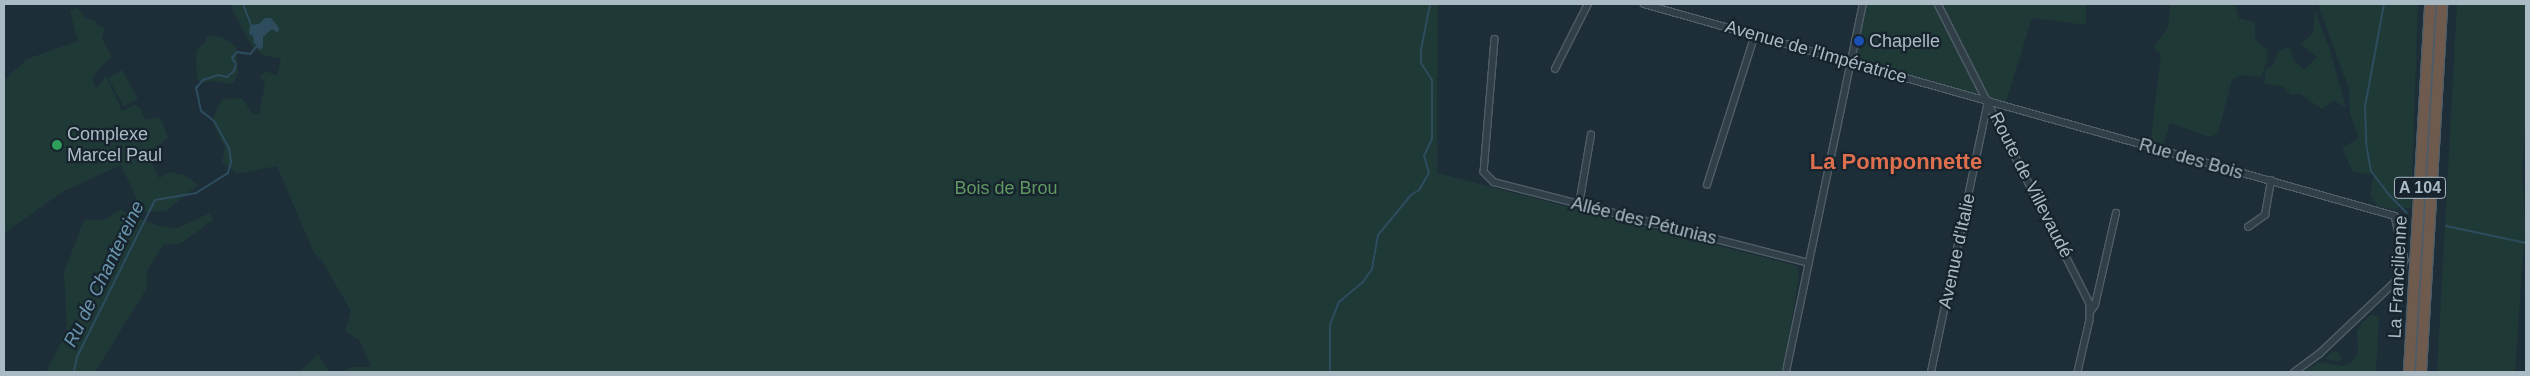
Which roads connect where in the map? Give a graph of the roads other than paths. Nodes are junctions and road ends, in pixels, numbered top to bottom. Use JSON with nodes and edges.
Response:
{"nodes":[{"id":1,"x":1588,"y":4,"type":"edge"},
{"id":2,"x":1644,"y":4,"type":"edge"},
{"id":3,"x":1863,"y":4,"type":"edge"},
{"id":4,"x":1938,"y":4,"type":"edge"},
{"id":5,"x":2430,"y":4,"type":"edge"},
{"id":6,"x":2442,"y":4,"type":"edge"},
{"id":7,"x":1754,"y":35,"type":"junction"},
{"id":8,"x":1495,"y":40,"type":"dead end"},
{"id":9,"x":1850,"y":62,"type":"junction"},
{"id":10,"x":1555,"y":69,"type":"dead end"},
{"id":11,"x":1988,"y":101,"type":"junction"},
{"id":12,"x":1591,"y":135,"type":"dead end"},
{"id":13,"x":2271,"y":181,"type":"junction"},
{"id":14,"x":1706,"y":185,"type":"dead end"},
{"id":15,"x":1579,"y":205,"type":"junction"},
{"id":16,"x":2116,"y":213,"type":"dead end"},
{"id":17,"x":2248,"y":227,"type":"dead end"},
{"id":18,"x":1809,"y":263,"type":"junction"},
{"id":19,"x":2091,"y":311,"type":"junction"},
{"id":20,"x":1786,"y":372,"type":"edge"},
{"id":21,"x":1931,"y":372,"type":"edge"},
{"id":22,"x":2078,"y":372,"type":"edge"},
{"id":23,"x":2295,"y":372,"type":"edge"},
{"id":24,"x":2409,"y":372,"type":"edge"},
{"id":25,"x":2421,"y":372,"type":"edge"}],
"edges":[{"from":1,"to":10,"type":"street"},
{"from":2,"to":7,"type":"street","name":"Avenue de l'Impératrice"},
{"from":3,"to":9,"type":"street"},
{"from":4,"to":11,"type":"street","name":"Route de Villevaudé"},
{"from":5,"to":24,"type":"highway","name":"La Francilienne","number":"A 104"},
{"from":6,"to":25,"type":"highway","name":"La Francilienne","number":"A 104"},
{"from":7,"to":9,"type":"street","name":"Avenue de l'Impératrice"},
{"from":7,"to":14,"type":"street"},
{"from":8,"to":15,"type":"street","name":"Allée des Pétunias"},
{"from":9,"to":11,"type":"street","name":"Avenue de l'Impératrice"},
{"from":9,"to":18,"type":"street"},
{"from":11,"to":13,"type":"street","name":"Rue des Bois"},
{"from":11,"to":19,"type":"street","name":"Route de Villevaudé"},
{"from":11,"to":21,"type":"street","name":"Avenue d'Italie"},
{"from":12,"to":15,"type":"street"},
{"from":13,"to":17,"type":"street"},
{"from":13,"to":23,"type":"street","name":"Rue des Bois"},
{"from":15,"to":18,"type":"street","name":"Allée des Pétunias"},
{"from":16,"to":19,"type":"street"},
{"from":18,"to":20,"type":"street"},
{"from":19,"to":22,"type":"street"}]}
